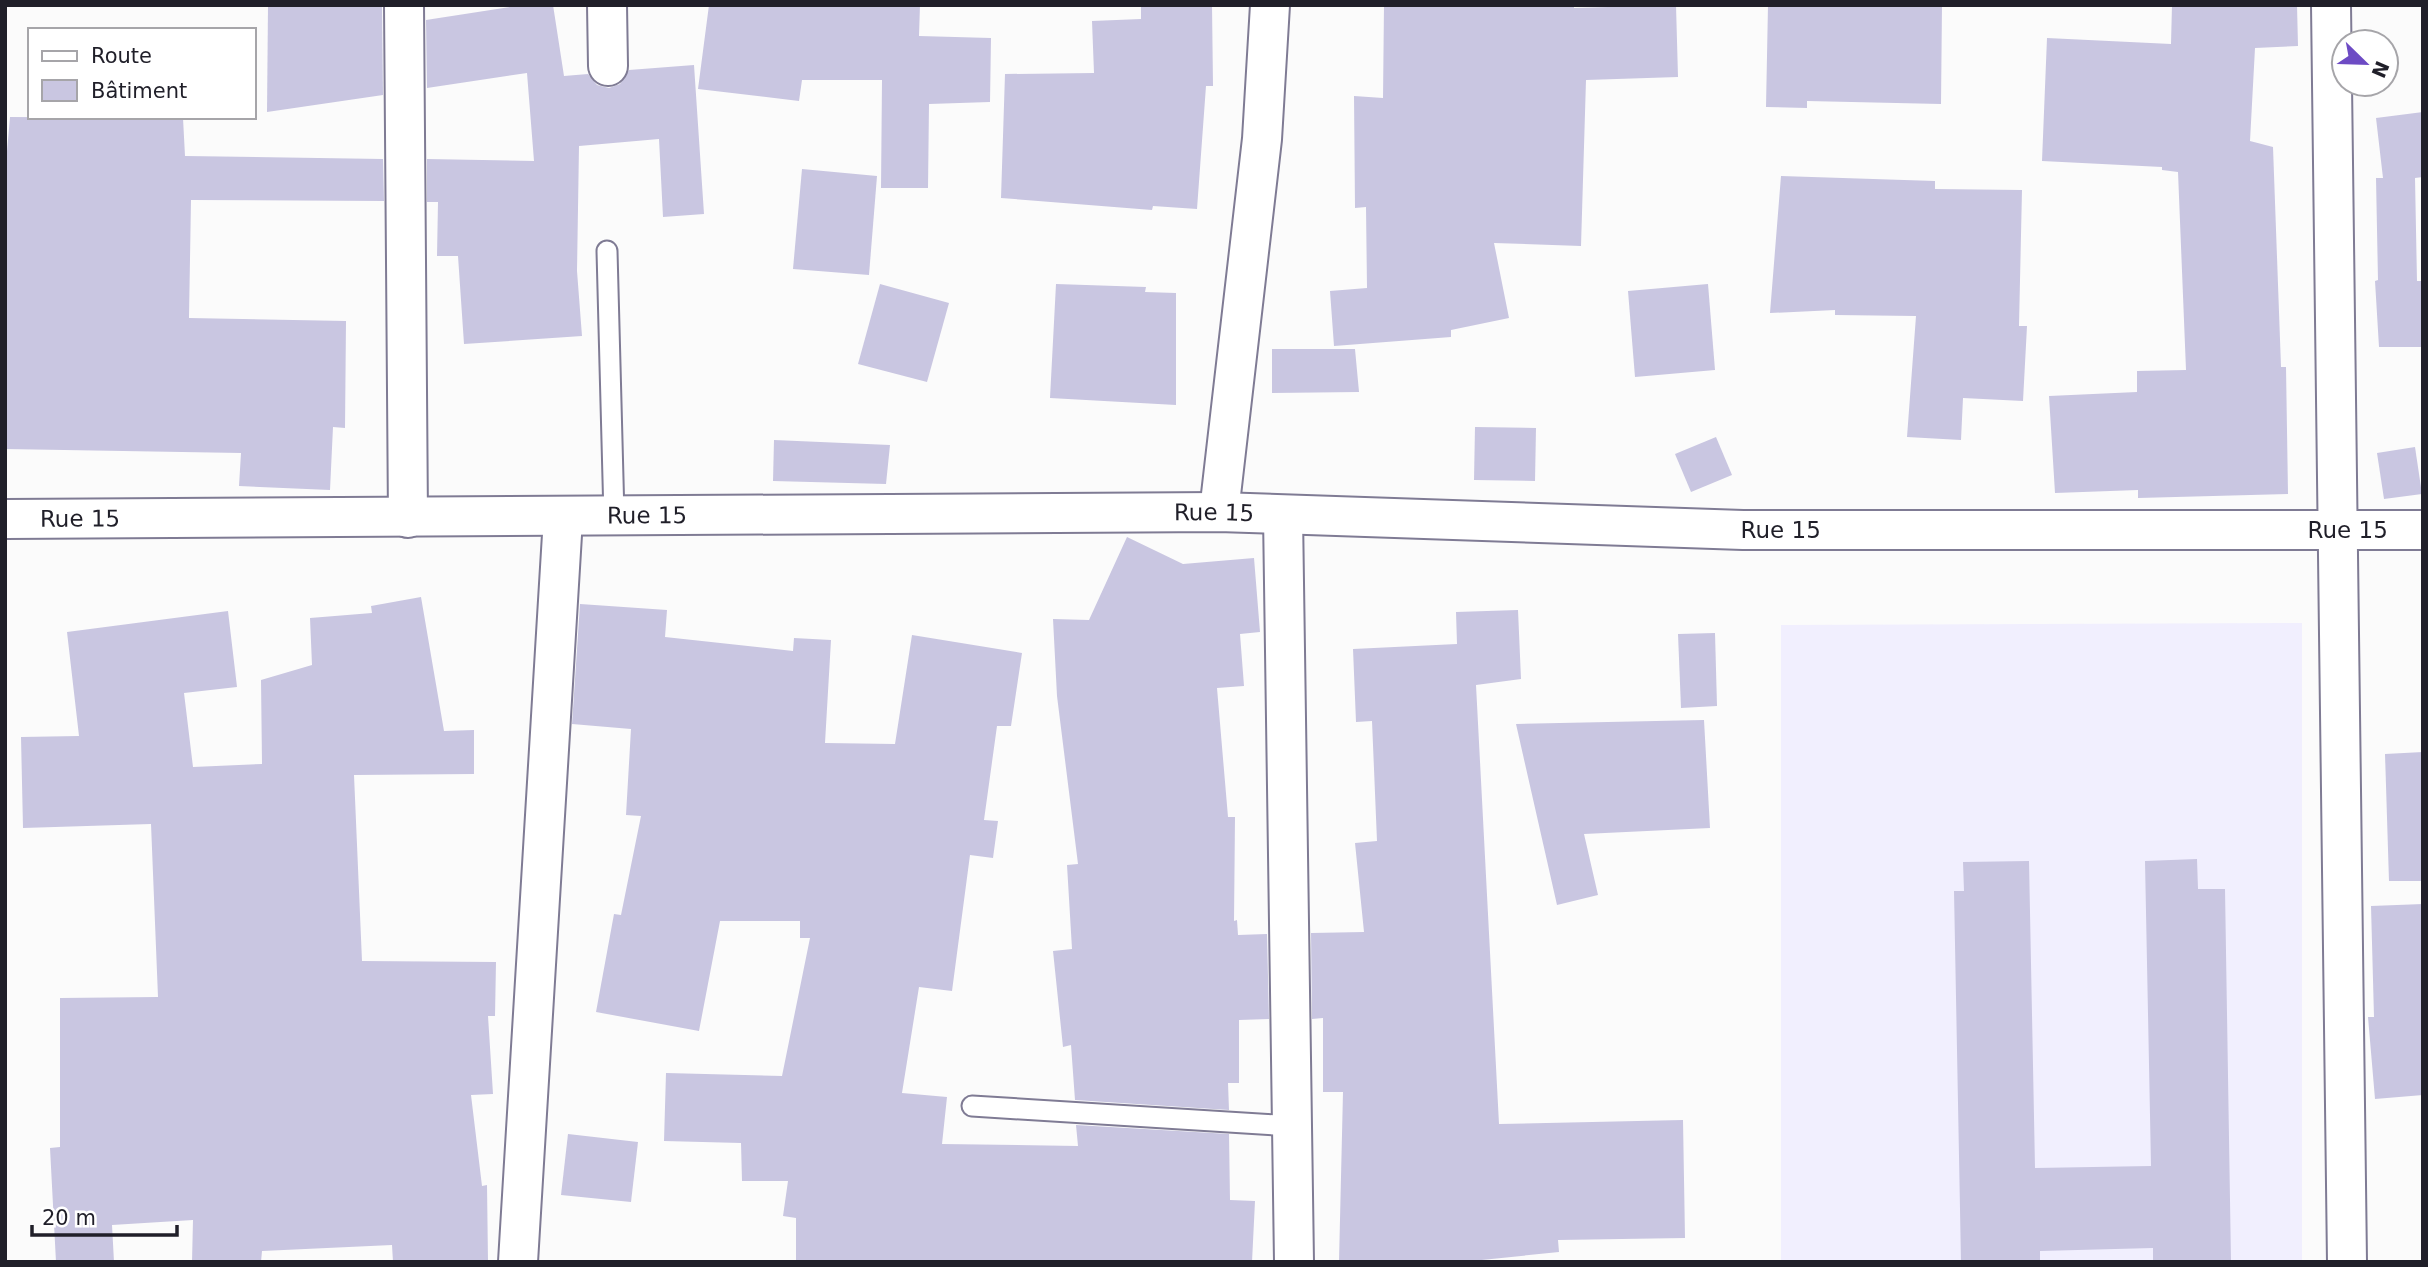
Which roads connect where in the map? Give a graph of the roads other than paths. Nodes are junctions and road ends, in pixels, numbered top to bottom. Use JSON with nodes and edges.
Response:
{"nodes":[{"id":1,"x":404,"y":5,"type":"edge"},
{"id":2,"x":607,"y":5,"type":"edge"},
{"id":3,"x":1270,"y":5,"type":"edge"},
{"id":4,"x":2331,"y":5,"type":"edge"},
{"id":5,"x":608,"y":66,"type":"dead end"},
{"id":6,"x":607,"y":251,"type":"dead end"},
{"id":7,"x":1219,"y":512,"type":"junction"},
{"id":8,"x":1283,"y":515,"type":"junction"},
{"id":9,"x":563,"y":517,"type":"junction"},
{"id":10,"x":614,"y":517,"type":"junction"},
{"id":11,"x":408,"y":518,"type":"junction"},
{"id":12,"x":5,"y":519,"type":"edge"},
{"id":13,"x":2339,"y":528,"type":"junction"},
{"id":14,"x":2423,"y":530,"type":"edge"},
{"id":15,"x":972,"y":1106,"type":"dead end"},
{"id":16,"x":1292,"y":1126,"type":"junction"},
{"id":17,"x":518,"y":1262,"type":"edge"},
{"id":18,"x":1294,"y":1262,"type":"edge"},
{"id":19,"x":2347,"y":1262,"type":"edge"}],
"edges":[{"from":1,"to":11,"type":"street"},
{"from":2,"to":5,"type":"street"},
{"from":3,"to":7,"type":"street"},
{"from":4,"to":13,"type":"street"},
{"from":6,"to":10,"type":"lane"},
{"from":7,"to":8,"type":"street","name":"Rue 15"},
{"from":7,"to":10,"type":"street","name":"Rue 15"},
{"from":8,"to":13,"type":"street","name":"Rue 15"},
{"from":8,"to":16,"type":"street"},
{"from":9,"to":10,"type":"street","name":"Rue 15"},
{"from":9,"to":11,"type":"street","name":"Rue 15"},
{"from":9,"to":17,"type":"street"},
{"from":11,"to":12,"type":"street","name":"Rue 15"},
{"from":13,"to":14,"type":"street","name":"Rue 15"},
{"from":13,"to":19,"type":"street"},
{"from":15,"to":16,"type":"lane"},
{"from":16,"to":18,"type":"street"}]}
